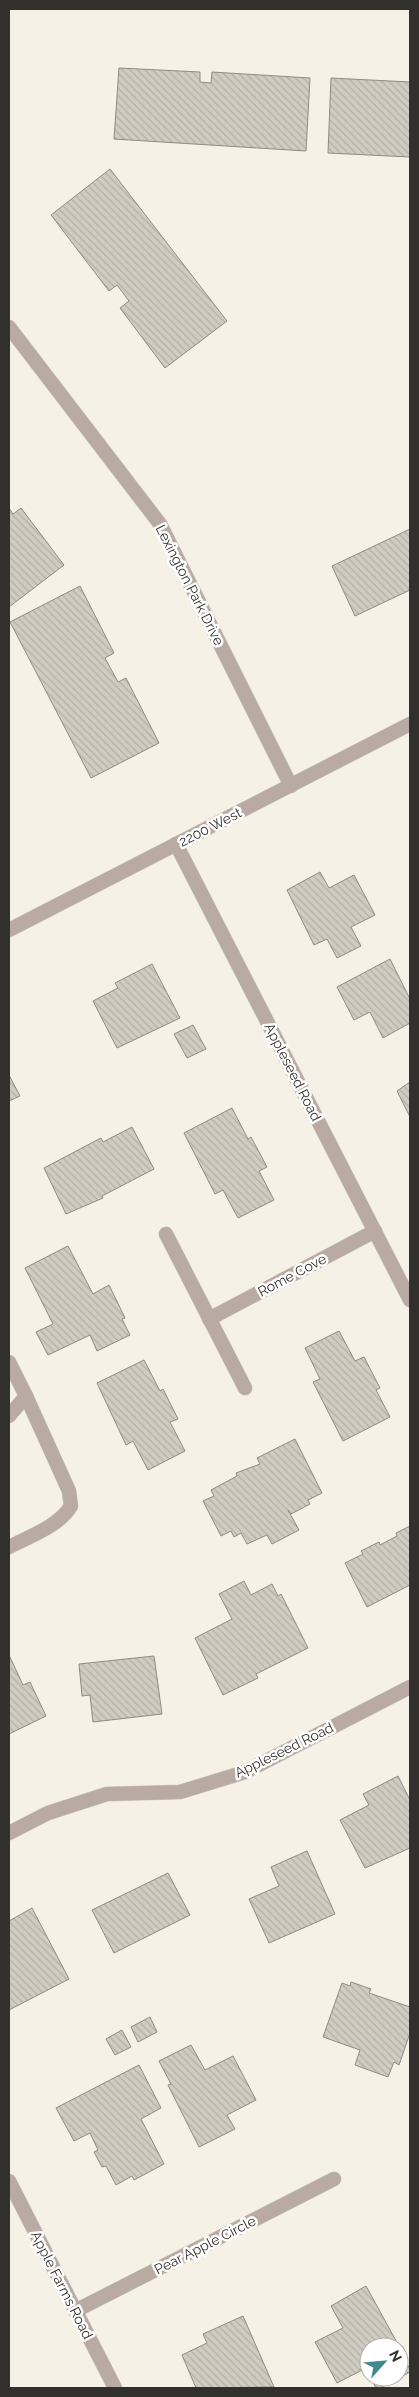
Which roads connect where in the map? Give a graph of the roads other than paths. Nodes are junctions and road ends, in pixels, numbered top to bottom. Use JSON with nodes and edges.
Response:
{"nodes":[{"id":1,"x":9,"y":327,"type":"edge"},
{"id":2,"x":410,"y":724,"type":"edge"},
{"id":3,"x":291,"y":786,"type":"junction"},
{"id":4,"x":176,"y":844,"type":"junction"},
{"id":5,"x":9,"y":930,"type":"edge"},
{"id":6,"x":375,"y":1231,"type":"junction"},
{"id":7,"x":166,"y":1234,"type":"dead end"},
{"id":8,"x":410,"y":1300,"type":"edge"},
{"id":9,"x":209,"y":1319,"type":"junction"},
{"id":10,"x":9,"y":1362,"type":"edge"},
{"id":11,"x":246,"y":1388,"type":"dead end"},
{"id":12,"x":26,"y":1396,"type":"junction"},
{"id":13,"x":9,"y":1416,"type":"edge"},
{"id":14,"x":9,"y":1547,"type":"edge"},
{"id":15,"x":410,"y":1688,"type":"edge"},
{"id":16,"x":9,"y":1833,"type":"edge"},
{"id":17,"x":334,"y":2179,"type":"dead end"},
{"id":18,"x":9,"y":2181,"type":"edge"},
{"id":19,"x":75,"y":2311,"type":"junction"},
{"id":20,"x":115,"y":2388,"type":"edge"}],
"edges":[{"from":1,"to":3,"type":"street","name":"Lexington Park Drive"},
{"from":2,"to":3,"type":"street","name":"2200 West"},
{"from":3,"to":4,"type":"street","name":"2200 West"},
{"from":4,"to":5,"type":"street","name":"2200 West"},
{"from":4,"to":6,"type":"street","name":"Appleseed Road"},
{"from":6,"to":8,"type":"street","name":"Appleseed Road"},
{"from":6,"to":9,"type":"street","name":"Rome Cove"},
{"from":7,"to":9,"type":"street"},
{"from":9,"to":11,"type":"street"},
{"from":10,"to":12,"type":"street"},
{"from":12,"to":13,"type":"street"},
{"from":12,"to":14,"type":"street"},
{"from":15,"to":16,"type":"street","name":"Appleseed Road"},
{"from":17,"to":19,"type":"street","name":"Pear Apple Circle"},
{"from":18,"to":19,"type":"street","name":"Apple Farms Road"},
{"from":19,"to":20,"type":"street","name":"Apple Farms Road"}]}
